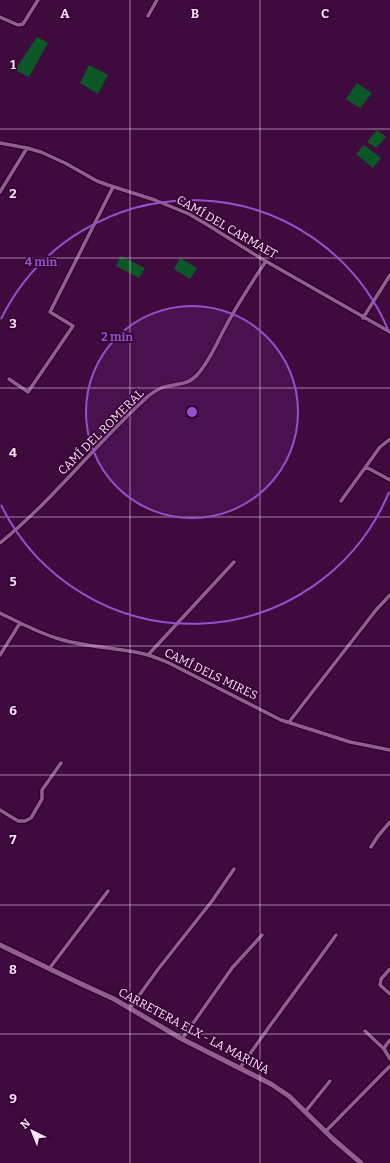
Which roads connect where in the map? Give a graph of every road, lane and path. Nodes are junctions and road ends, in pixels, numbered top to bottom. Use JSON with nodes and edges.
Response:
{"nodes":[{"id":1,"x":38,"y":0,"type":"edge"},
{"id":2,"x":157,"y":0,"type":"edge"},
{"id":3,"x":148,"y":16,"type":"dead end"},
{"id":4,"x":0,"y":17,"type":"edge"},
{"id":5,"x":0,"y":143,"type":"edge"},
{"id":6,"x":27,"y":148,"type":"junction"},
{"id":7,"x":113,"y":187,"type":"junction"},
{"id":8,"x":0,"y":192,"type":"edge"},
{"id":9,"x":266,"y":261,"type":"junction"},
{"id":10,"x":390,"y":275,"type":"edge"},
{"id":11,"x":364,"y":318,"type":"junction"},
{"id":12,"x":390,"y":332,"type":"edge"},
{"id":13,"x":9,"y":379,"type":"dead end"},
{"id":14,"x":390,"y":439,"type":"edge"},
{"id":15,"x":366,"y":467,"type":"junction"},
{"id":16,"x":390,"y":480,"type":"edge"},
{"id":17,"x":341,"y":501,"type":"dead end"},
{"id":18,"x":0,"y":543,"type":"edge"},
{"id":19,"x":234,"y":562,"type":"dead end"},
{"id":20,"x":390,"y":595,"type":"edge"},
{"id":21,"x":0,"y":613,"type":"edge"},
{"id":22,"x":20,"y":623,"type":"junction"},
{"id":23,"x":0,"y":655,"type":"edge"},
{"id":24,"x":148,"y":655,"type":"junction"},
{"id":25,"x":288,"y":722,"type":"junction"},
{"id":26,"x":390,"y":750,"type":"edge"},
{"id":27,"x":61,"y":763,"type":"dead end"},
{"id":28,"x":0,"y":810,"type":"edge"},
{"id":29,"x":390,"y":822,"type":"edge"},
{"id":30,"x":371,"y":847,"type":"dead end"},
{"id":31,"x":234,"y":869,"type":"dead end"},
{"id":32,"x":108,"y":891,"type":"dead end"},
{"id":33,"x":336,"y":934,"type":"dead end"},
{"id":34,"x":262,"y":935,"type":"dead end"},
{"id":35,"x":0,"y":945,"type":"edge"},
{"id":36,"x":49,"y":969,"type":"junction"},
{"id":37,"x":390,"y":969,"type":"edge"},
{"id":38,"x":390,"y":994,"type":"edge"},
{"id":39,"x":130,"y":1008,"type":"junction"},
{"id":40,"x":365,"y":1031,"type":"dead end"},
{"id":41,"x":182,"y":1039,"type":"junction"},
{"id":42,"x":390,"y":1040,"type":"edge"},
{"id":43,"x":384,"y":1049,"type":"junction"},
{"id":44,"x":390,"y":1059,"type":"edge"},
{"id":45,"x":390,"y":1066,"type":"edge"},
{"id":46,"x":240,"y":1068,"type":"junction"},
{"id":47,"x":330,"y":1082,"type":"dead end"},
{"id":48,"x":305,"y":1112,"type":"junction"},
{"id":49,"x":325,"y":1132,"type":"junction"},
{"id":50,"x":361,"y":1163,"type":"edge"}],
"edges":[{"from":1,"to":4,"type":"street"},
{"from":2,"to":3,"type":"street"},
{"from":5,"to":6,"type":"street","name":"CAMÍ DEL CARMAET"},
{"from":6,"to":7,"type":"street","name":"CAMÍ DEL CARMAET"},
{"from":6,"to":8,"type":"street"},
{"from":7,"to":9,"type":"street","name":"CAMÍ DEL CARMAET"},
{"from":7,"to":13,"type":"street"},
{"from":9,"to":11,"type":"street","name":"CAMÍ DEL CARMAET"},
{"from":9,"to":18,"type":"street","name":"CAMÍ DEL ROMERAL"},
{"from":10,"to":11,"type":"street"},
{"from":11,"to":12,"type":"street","name":"CAMÍ DEL CARMAET"},
{"from":14,"to":15,"type":"street"},
{"from":15,"to":16,"type":"street"},
{"from":15,"to":17,"type":"street"},
{"from":19,"to":24,"type":"street"},
{"from":20,"to":25,"type":"street"},
{"from":21,"to":22,"type":"street","name":"CAMÍ DELS MIRES"},
{"from":22,"to":23,"type":"street"},
{"from":22,"to":24,"type":"street","name":"CAMÍ DELS MIRES"},
{"from":24,"to":25,"type":"street","name":"CAMÍ DELS MIRES"},
{"from":25,"to":26,"type":"street","name":"CAMÍ DELS MIRES"},
{"from":27,"to":28,"type":"street"},
{"from":29,"to":30,"type":"street"},
{"from":31,"to":39,"type":"street"},
{"from":32,"to":36,"type":"street"},
{"from":33,"to":46,"type":"street"},
{"from":34,"to":41,"type":"street"},
{"from":35,"to":36,"type":"main road","name":"CARRETERA ELX - LA MARINA"},
{"from":36,"to":39,"type":"main road","name":"CARRETERA ELX - LA MARINA"},
{"from":37,"to":38,"type":"street"},
{"from":39,"to":41,"type":"main road","name":"CARRETERA ELX - LA MARINA"},
{"from":40,"to":43,"type":"street"},
{"from":41,"to":46,"type":"main road","name":"CARRETERA ELX - LA MARINA"},
{"from":42,"to":43,"type":"street"},
{"from":43,"to":44,"type":"street"},
{"from":45,"to":49,"type":"street"},
{"from":46,"to":48,"type":"main road","name":"CARRETERA ELX - LA MARINA"},
{"from":47,"to":48,"type":"street"},
{"from":48,"to":49,"type":"main road","name":"CARRETERA ELX - LA MARINA"},
{"from":49,"to":50,"type":"main road","name":"CARRETERA ELX - LA MARINA"}]}
